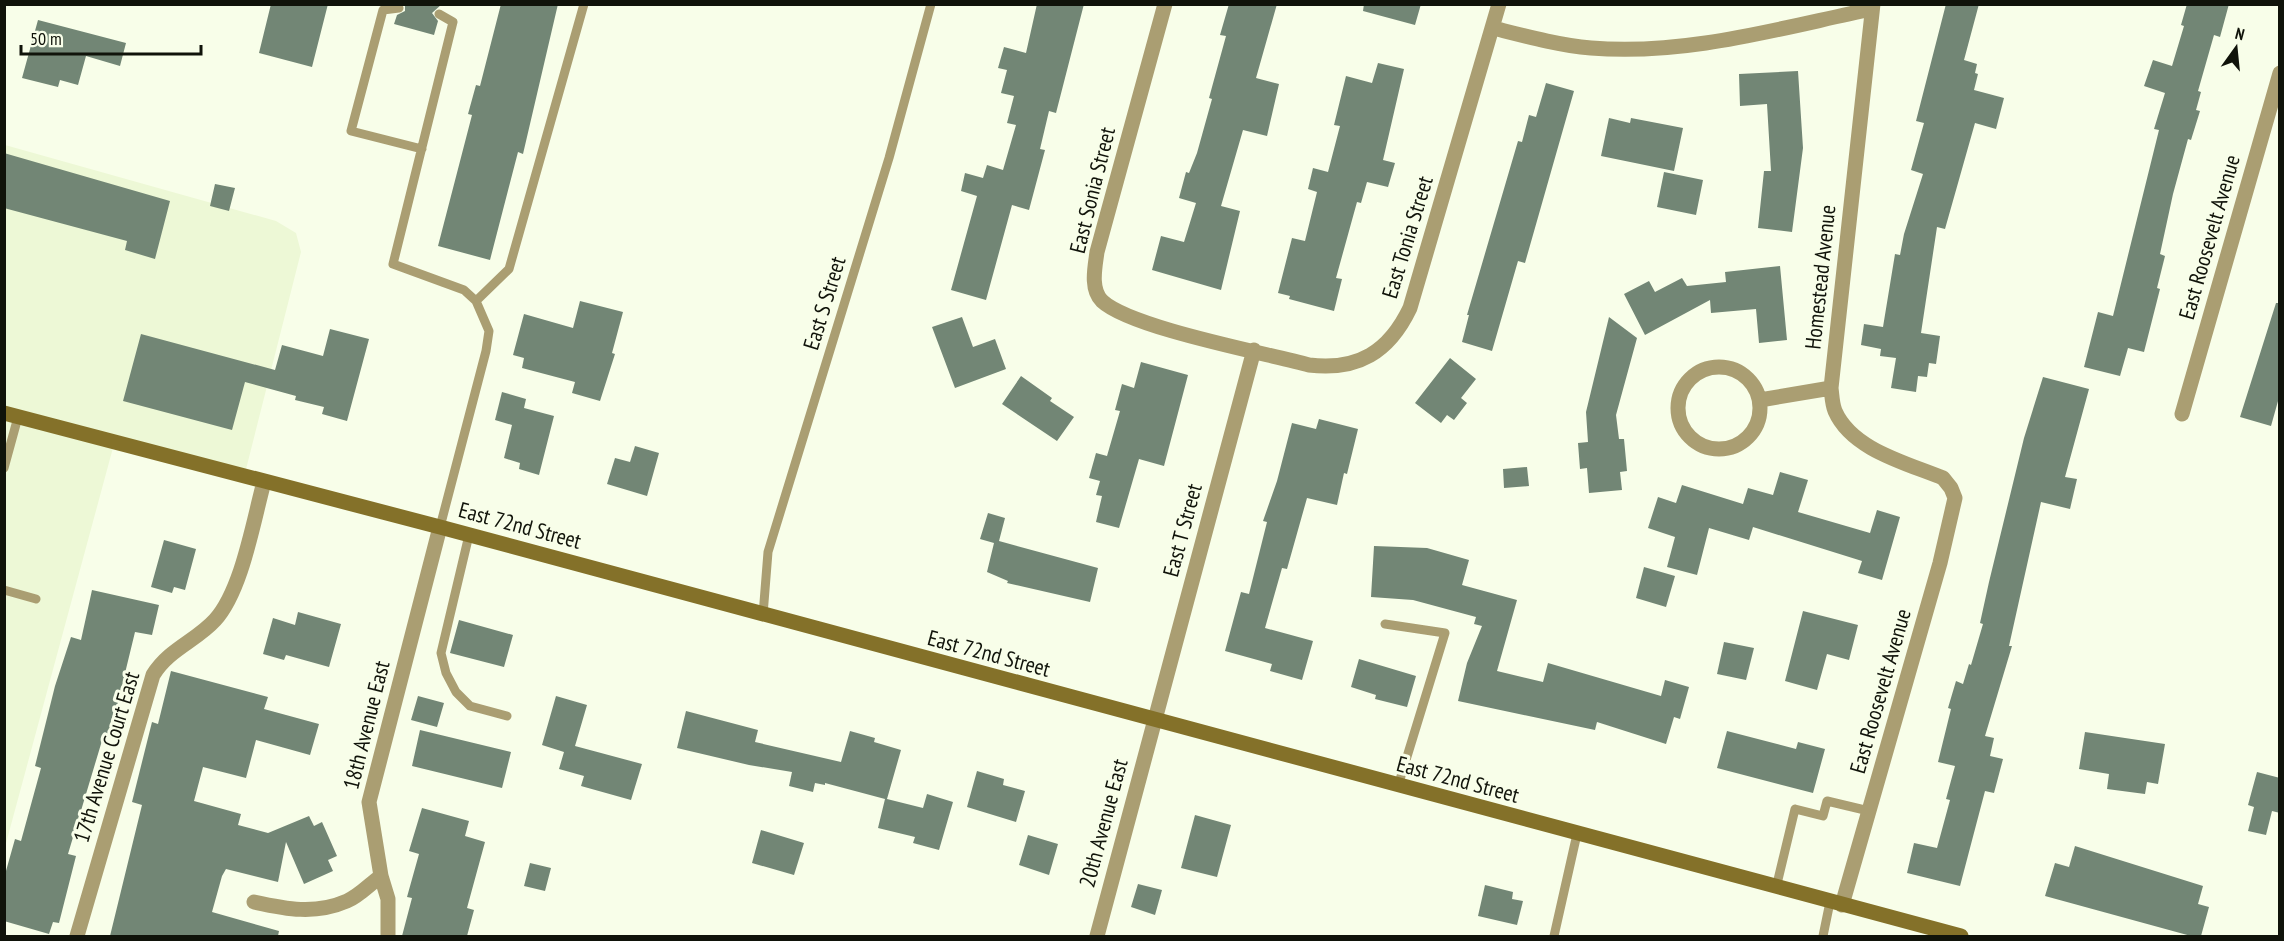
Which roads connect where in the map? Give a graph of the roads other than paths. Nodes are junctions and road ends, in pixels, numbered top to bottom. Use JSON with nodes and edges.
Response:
{"nodes":[{"id":1,"x":584,"y":4,"type":"edge"},
{"id":2,"x":931,"y":4,"type":"edge"},
{"id":3,"x":1165,"y":4,"type":"edge"},
{"id":4,"x":1499,"y":4,"type":"edge"},
{"id":5,"x":1872,"y":7,"type":"edge"},
{"id":6,"x":399,"y":8,"type":"dead end"},
{"id":7,"x":439,"y":14,"type":"dead end"},
{"id":8,"x":1493,"y":28,"type":"junction"},
{"id":9,"x":2280,"y":73,"type":"edge"},
{"id":10,"x":422,"y":149,"type":"junction"},
{"id":11,"x":476,"y":301,"type":"junction"},
{"id":12,"x":1254,"y":350,"type":"junction"},
{"id":13,"x":1831,"y":388,"type":"junction"},
{"id":14,"x":1760,"y":400,"type":"junction"},
{"id":15,"x":2182,"y":414,"type":"dead end"},
{"id":16,"x":11,"y":415,"type":"edge"},
{"id":17,"x":4,"y":468,"type":"edge"},
{"id":18,"x":264,"y":482,"type":"junction"},
{"id":19,"x":1952,"y":488,"type":"joint"},
{"id":20,"x":440,"y":527,"type":"junction"},
{"id":21,"x":469,"y":535,"type":"junction"},
{"id":22,"x":4,"y":590,"type":"edge"},
{"id":23,"x":36,"y":598,"type":"dead end"},
{"id":24,"x":763,"y":615,"type":"junction"},
{"id":25,"x":1385,"y":624,"type":"dead end"},
{"id":26,"x":507,"y":716,"type":"dead end"},
{"id":27,"x":1153,"y":721,"type":"junction"},
{"id":28,"x":1398,"y":786,"type":"junction"},
{"id":29,"x":1869,"y":812,"type":"junction"},
{"id":30,"x":1577,"y":834,"type":"junction"},
{"id":31,"x":381,"y":876,"type":"junction"},
{"id":32,"x":1776,"y":888,"type":"junction"},
{"id":33,"x":254,"y":902,"type":"dead end"},
{"id":34,"x":1836,"y":904,"type":"junction"},
{"id":35,"x":1922,"y":932,"type":"edge"},
{"id":36,"x":77,"y":936,"type":"edge"},
{"id":37,"x":388,"y":936,"type":"edge"},
{"id":38,"x":1097,"y":936,"type":"edge"},
{"id":39,"x":1554,"y":936,"type":"edge"},
{"id":40,"x":1823,"y":936,"type":"edge"},
{"id":41,"x":1961,"y":936,"type":"edge"}],
"edges":[{"from":1,"to":11,"type":"lane"},
{"from":2,"to":24,"type":"lane","name":"East S Street"},
{"from":3,"to":12,"type":"street","name":"East Sonia Street"},
{"from":4,"to":8,"type":"street","name":"East Tonia Street"},
{"from":5,"to":8,"type":"street"},
{"from":5,"to":13,"type":"street","name":"Homestead Avenue"},
{"from":6,"to":10,"type":"lane"},
{"from":7,"to":10,"type":"lane"},
{"from":8,"to":12,"type":"street","name":"East Tonia Street"},
{"from":9,"to":15,"type":"street","name":"East Roosevelt Avenue"},
{"from":10,"to":11,"type":"lane"},
{"from":11,"to":20,"type":"lane"},
{"from":12,"to":27,"type":"street","name":"East T Street"},
{"from":13,"to":14,"type":"street"},
{"from":13,"to":19,"type":"street","name":"Homestead Avenue"},
{"from":14,"to":14,"type":"street"},
{"from":16,"to":17,"type":"lane"},
{"from":16,"to":18,"type":"main road","name":"East 72nd Street"},
{"from":18,"to":20,"type":"main road","name":"East 72nd Street"},
{"from":18,"to":36,"type":"street","name":"17th Avenue Court East"},
{"from":19,"to":29,"type":"street","name":"East Roosevelt Avenue"},
{"from":20,"to":21,"type":"main road","name":"East 72nd Street"},
{"from":20,"to":31,"type":"street","name":"18th Avenue East"},
{"from":21,"to":24,"type":"main road","name":"East 72nd Street"},
{"from":21,"to":26,"type":"lane"},
{"from":22,"to":23,"type":"lane"},
{"from":24,"to":27,"type":"main road","name":"East 72nd Street"},
{"from":25,"to":28,"type":"lane"},
{"from":27,"to":28,"type":"main road","name":"East 72nd Street"},
{"from":27,"to":38,"type":"street","name":"20th Avenue East"},
{"from":28,"to":30,"type":"main road","name":"East 72nd Street"},
{"from":29,"to":32,"type":"lane"},
{"from":29,"to":34,"type":"street","name":"East Roosevelt Avenue"},
{"from":30,"to":32,"type":"main road","name":"East 72nd Street"},
{"from":30,"to":39,"type":"lane"},
{"from":31,"to":33,"type":"street"},
{"from":31,"to":37,"type":"street","name":"18th Avenue East"},
{"from":32,"to":34,"type":"main road","name":"East 72nd Street"},
{"from":34,"to":35,"type":"main road","name":"East 72nd Street"},
{"from":34,"to":40,"type":"lane"},
{"from":35,"to":41,"type":"main road","name":"East 72nd Street"}]}
